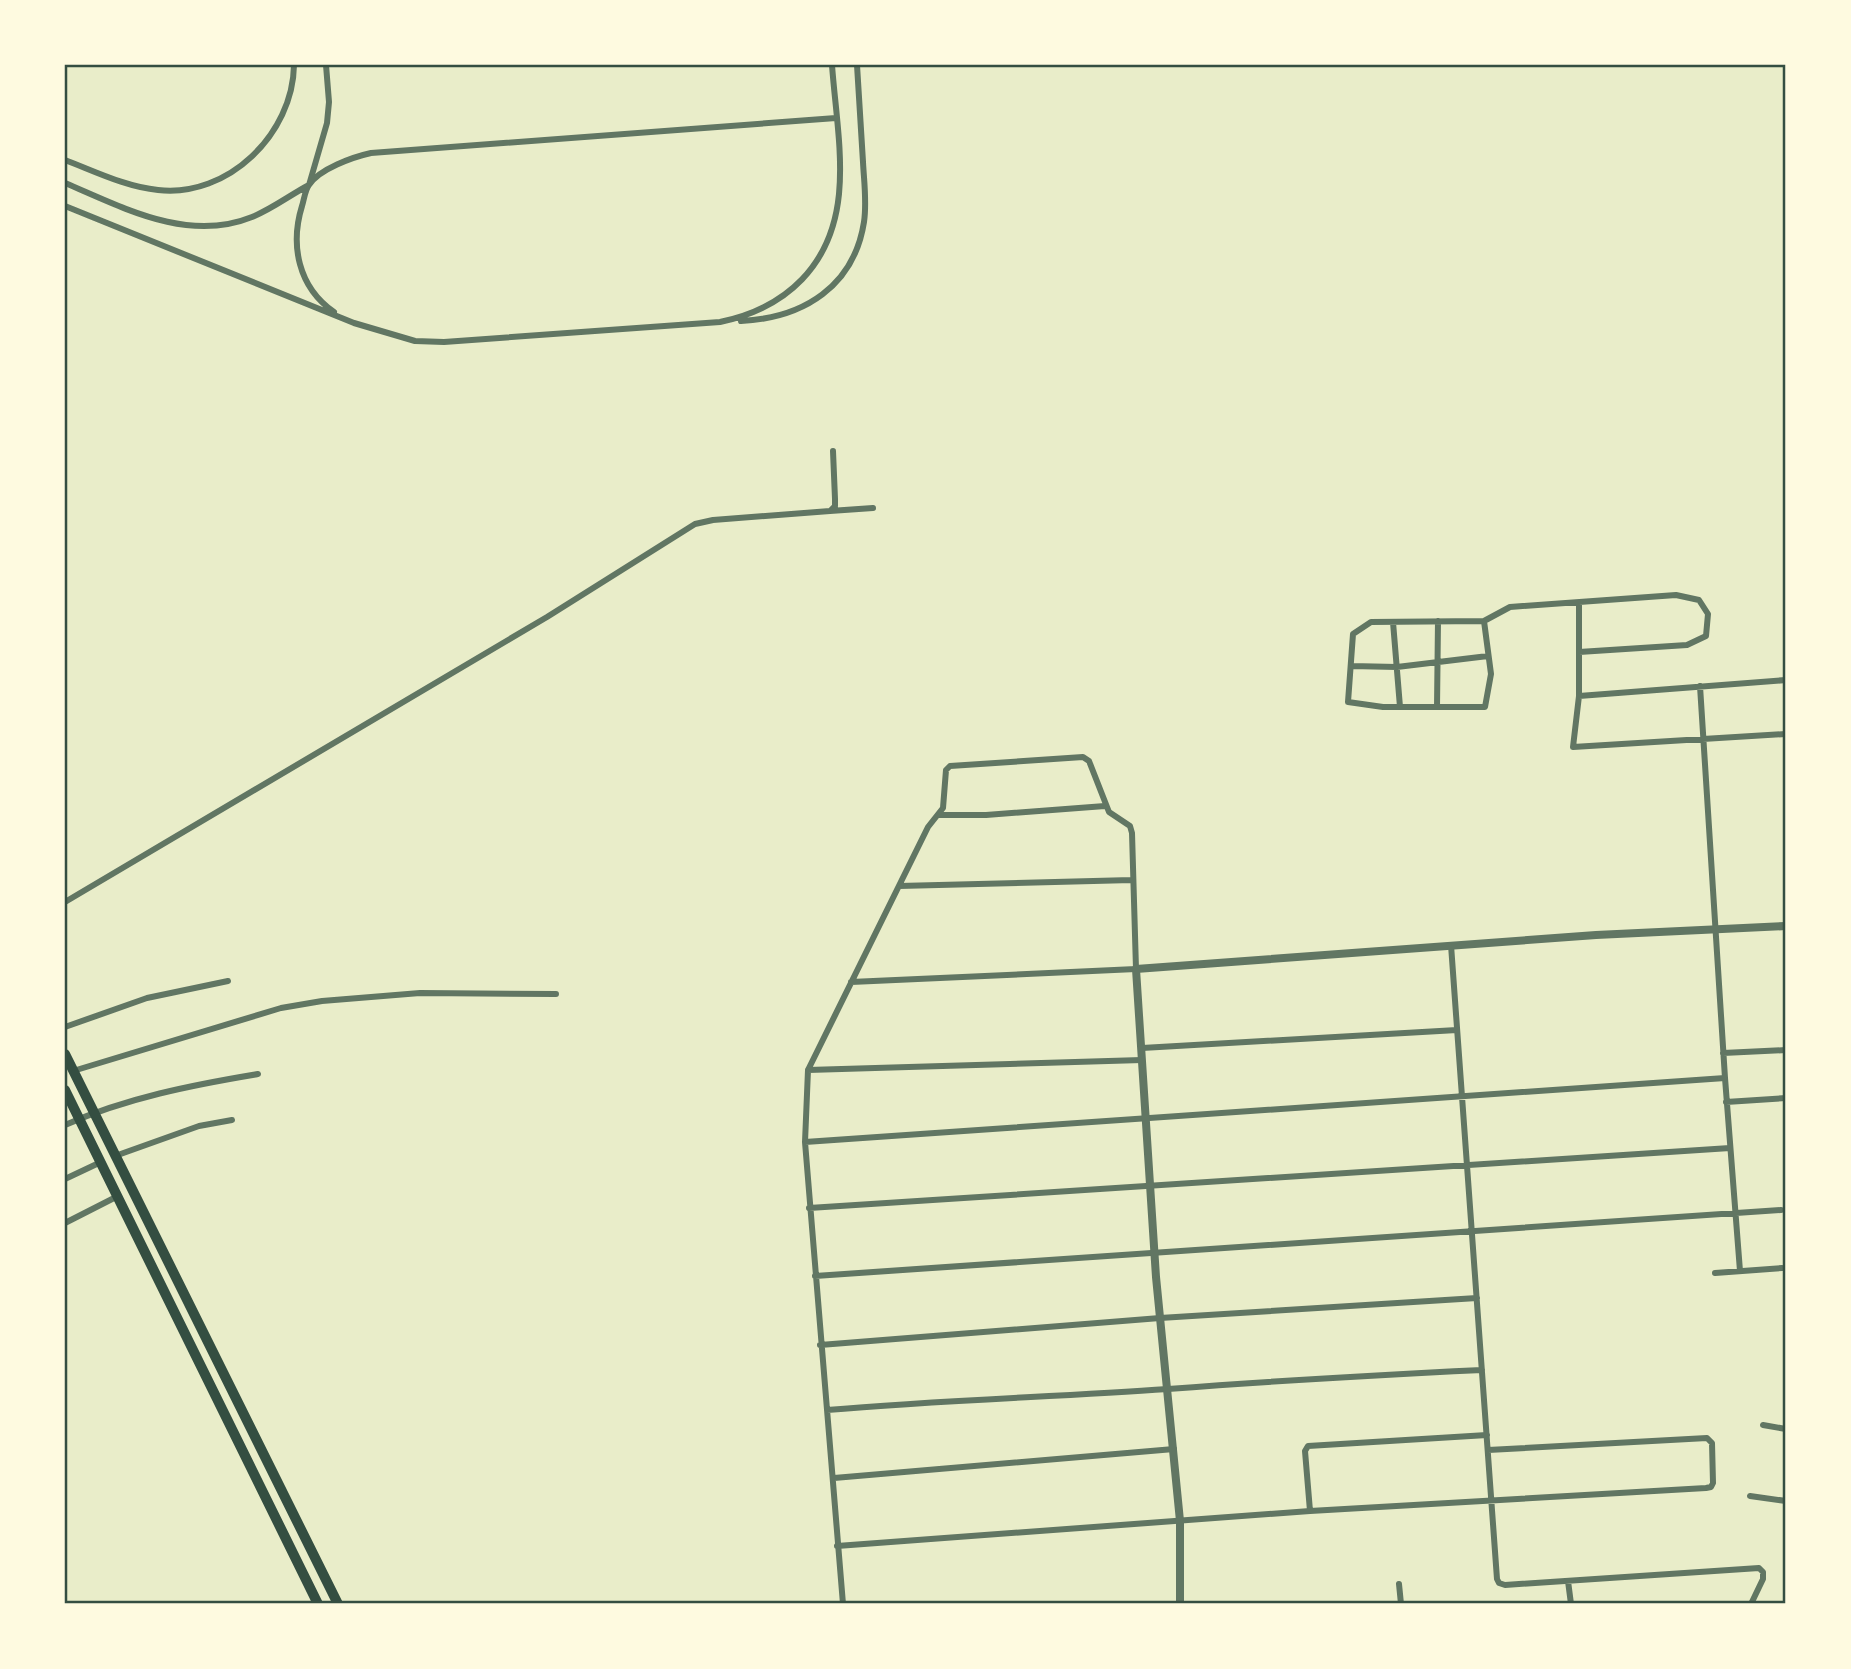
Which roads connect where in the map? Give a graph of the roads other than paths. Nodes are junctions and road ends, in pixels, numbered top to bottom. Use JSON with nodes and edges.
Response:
{"nodes":[{"id":1,"x":294,"y":65,"type":"edge"},
{"id":2,"x":326,"y":65,"type":"edge"},
{"id":3,"x":832,"y":65,"type":"edge"},
{"id":4,"x":857,"y":65,"type":"edge"},
{"id":5,"x":836,"y":118,"type":"junction"},
{"id":6,"x":65,"y":160,"type":"edge"},
{"id":7,"x":65,"y":183,"type":"edge"},
{"id":8,"x":309,"y":185,"type":"junction"},
{"id":9,"x":65,"y":206,"type":"edge"},
{"id":10,"x":720,"y":322,"type":"junction"},
{"id":11,"x":354,"y":323,"type":"junction"},
{"id":12,"x":833,"y":451,"type":"dead end"},
{"id":13,"x":873,"y":508,"type":"dead end"},
{"id":14,"x":830,"y":511,"type":"junction"},
{"id":15,"x":1579,"y":603,"type":"junction"},
{"id":16,"x":1438,"y":621,"type":"junction"},
{"id":17,"x":1484,"y":621,"type":"junction"},
{"id":18,"x":1393,"y":622,"type":"junction"},
{"id":19,"x":1579,"y":652,"type":"junction"},
{"id":20,"x":1488,"y":656,"type":"junction"},
{"id":21,"x":1437,"y":664,"type":"junction"},
{"id":22,"x":1351,"y":666,"type":"junction"},
{"id":23,"x":1397,"y":667,"type":"junction"},
{"id":24,"x":1786,"y":680,"type":"edge"},
{"id":25,"x":1699,"y":686,"type":"junction"},
{"id":26,"x":1579,"y":696,"type":"junction"},
{"id":27,"x":1400,"y":707,"type":"junction"},
{"id":28,"x":1437,"y":707,"type":"junction"},
{"id":29,"x":1786,"y":734,"type":"edge"},
{"id":30,"x":1703,"y":740,"type":"junction"},
{"id":31,"x":1105,"y":806,"type":"junction"},
{"id":32,"x":940,"y":815,"type":"junction"},
{"id":33,"x":1132,"y":880,"type":"junction"},
{"id":34,"x":899,"y":886,"type":"junction"},
{"id":35,"x":65,"y":902,"type":"edge"},
{"id":36,"x":1786,"y":926,"type":"edge"},
{"id":37,"x":1714,"y":931,"type":"junction"},
{"id":38,"x":1451,"y":945,"type":"junction"},
{"id":39,"x":1136,"y":969,"type":"junction"},
{"id":40,"x":228,"y":981,"type":"dead end"},
{"id":41,"x":851,"y":982,"type":"junction"},
{"id":42,"x":556,"y":994,"type":"dead end"},
{"id":43,"x":65,"y":1027,"type":"edge"},
{"id":44,"x":1457,"y":1030,"type":"junction"},
{"id":45,"x":1142,"y":1048,"type":"junction"},
{"id":46,"x":1786,"y":1049,"type":"edge"},
{"id":47,"x":1723,"y":1053,"type":"junction"},
{"id":48,"x":65,"y":1054,"type":"edge"},
{"id":49,"x":1142,"y":1060,"type":"junction"},
{"id":50,"x":808,"y":1070,"type":"junction"},
{"id":51,"x":73,"y":1071,"type":"junction"},
{"id":52,"x":258,"y":1074,"type":"dead end"},
{"id":53,"x":1725,"y":1078,"type":"junction"},
{"id":54,"x":65,"y":1090,"type":"edge"},
{"id":55,"x":1462,"y":1096,"type":"junction"},
{"id":56,"x":1786,"y":1098,"type":"edge"},
{"id":57,"x":1726,"y":1102,"type":"junction"},
{"id":58,"x":93,"y":1113,"type":"junction"},
{"id":59,"x":1146,"y":1118,"type":"junction"},
{"id":60,"x":79,"y":1119,"type":"junction"},
{"id":61,"x":232,"y":1120,"type":"dead end"},
{"id":62,"x":65,"y":1125,"type":"edge"},
{"id":63,"x":805,"y":1142,"type":"junction"},
{"id":64,"x":1730,"y":1148,"type":"junction"},
{"id":65,"x":116,"y":1156,"type":"junction"},
{"id":66,"x":101,"y":1162,"type":"junction"},
{"id":67,"x":1467,"y":1165,"type":"junction"},
{"id":68,"x":65,"y":1179,"type":"edge"},
{"id":69,"x":1150,"y":1185,"type":"junction"},
{"id":70,"x":118,"y":1196,"type":"junction"},
{"id":71,"x":810,"y":1208,"type":"junction"},
{"id":72,"x":1781,"y":1210,"type":"dead end"},
{"id":73,"x":1734,"y":1213,"type":"junction"},
{"id":74,"x":65,"y":1223,"type":"edge"},
{"id":75,"x":1472,"y":1231,"type":"junction"},
{"id":76,"x":1155,"y":1253,"type":"junction"},
{"id":77,"x":1782,"y":1268,"type":"dead end"},
{"id":78,"x":1740,"y":1271,"type":"junction"},
{"id":79,"x":1714,"y":1273,"type":"dead end"},
{"id":80,"x":815,"y":1276,"type":"junction"},
{"id":81,"x":1477,"y":1298,"type":"junction"},
{"id":82,"x":1160,"y":1318,"type":"junction"},
{"id":83,"x":195,"y":1319,"type":"junction"},
{"id":84,"x":180,"y":1328,"type":"junction"},
{"id":85,"x":821,"y":1345,"type":"junction"},
{"id":86,"x":1482,"y":1370,"type":"junction"},
{"id":87,"x":1167,"y":1389,"type":"junction"},
{"id":88,"x":827,"y":1410,"type":"junction"},
{"id":89,"x":1763,"y":1425,"type":"dead end"},
{"id":90,"x":1786,"y":1429,"type":"edge"},
{"id":91,"x":1487,"y":1435,"type":"junction"},
{"id":92,"x":1174,"y":1449,"type":"junction"},
{"id":93,"x":1488,"y":1450,"type":"junction"},
{"id":94,"x":834,"y":1478,"type":"junction"},
{"id":95,"x":1750,"y":1496,"type":"dead end"},
{"id":96,"x":1491,"y":1501,"type":"junction"},
{"id":97,"x":1786,"y":1501,"type":"edge"},
{"id":98,"x":1310,"y":1511,"type":"junction"},
{"id":99,"x":1180,"y":1521,"type":"junction"},
{"id":100,"x":837,"y":1546,"type":"junction"},
{"id":101,"x":1568,"y":1581,"type":"junction"},
{"id":102,"x":1399,"y":1584,"type":"dead end"},
{"id":103,"x":318,"y":1604,"type":"edge"},
{"id":104,"x":338,"y":1604,"type":"edge"},
{"id":105,"x":843,"y":1604,"type":"edge"},
{"id":106,"x":1178,"y":1604,"type":"edge"},
{"id":107,"x":1401,"y":1604,"type":"edge"},
{"id":108,"x":1571,"y":1604,"type":"edge"},
{"id":109,"x":1751,"y":1604,"type":"edge"}],
"edges":[{"from":1,"to":6,"type":"street"},
{"from":2,"to":8,"type":"street"},
{"from":3,"to":5,"type":"street"},
{"from":4,"to":10,"type":"street"},
{"from":5,"to":8,"type":"street"},
{"from":5,"to":10,"type":"street"},
{"from":7,"to":8,"type":"street"},
{"from":8,"to":11,"type":"street"},
{"from":9,"to":11,"type":"street"},
{"from":10,"to":11,"type":"street"},
{"from":12,"to":14,"type":"street"},
{"from":13,"to":14,"type":"street"},
{"from":14,"to":35,"type":"street"},
{"from":15,"to":17,"type":"street"},
{"from":15,"to":19,"type":"street"},
{"from":15,"to":19,"type":"street"},
{"from":16,"to":17,"type":"street"},
{"from":16,"to":18,"type":"street"},
{"from":16,"to":21,"type":"street"},
{"from":17,"to":20,"type":"street"},
{"from":18,"to":22,"type":"street"},
{"from":18,"to":23,"type":"street"},
{"from":19,"to":26,"type":"street"},
{"from":20,"to":21,"type":"street"},
{"from":20,"to":28,"type":"street"},
{"from":21,"to":23,"type":"street"},
{"from":21,"to":28,"type":"street"},
{"from":22,"to":23,"type":"street"},
{"from":22,"to":27,"type":"street"},
{"from":23,"to":27,"type":"street"},
{"from":24,"to":25,"type":"street"},
{"from":25,"to":26,"type":"street"},
{"from":25,"to":30,"type":"street"},
{"from":26,"to":30,"type":"street"},
{"from":27,"to":28,"type":"street"},
{"from":29,"to":30,"type":"street"},
{"from":30,"to":37,"type":"street"},
{"from":31,"to":32,"type":"street"},
{"from":31,"to":32,"type":"street"},
{"from":31,"to":33,"type":"street"},
{"from":32,"to":34,"type":"street"},
{"from":33,"to":34,"type":"street"},
{"from":33,"to":39,"type":"street"},
{"from":34,"to":41,"type":"street"},
{"from":36,"to":37,"type":"street"},
{"from":37,"to":38,"type":"street"},
{"from":37,"to":47,"type":"street"},
{"from":38,"to":39,"type":"street"},
{"from":38,"to":44,"type":"street"},
{"from":39,"to":41,"type":"street"},
{"from":39,"to":45,"type":"street"},
{"from":40,"to":43,"type":"street"},
{"from":41,"to":50,"type":"street"},
{"from":42,"to":51,"type":"street"},
{"from":44,"to":45,"type":"street"},
{"from":44,"to":55,"type":"street"},
{"from":45,"to":49,"type":"street"},
{"from":46,"to":47,"type":"street"},
{"from":47,"to":53,"type":"street"},
{"from":48,"to":51,"type":"highway"},
{"from":49,"to":50,"type":"street"},
{"from":49,"to":59,"type":"street"},
{"from":50,"to":63,"type":"street"},
{"from":51,"to":58,"type":"highway"},
{"from":52,"to":58,"type":"street"},
{"from":53,"to":55,"type":"street"},
{"from":53,"to":57,"type":"street"},
{"from":54,"to":60,"type":"highway"},
{"from":55,"to":59,"type":"street"},
{"from":55,"to":67,"type":"street"},
{"from":56,"to":57,"type":"street"},
{"from":57,"to":64,"type":"street"},
{"from":58,"to":60,"type":"street"},
{"from":58,"to":65,"type":"highway"},
{"from":59,"to":63,"type":"street"},
{"from":59,"to":69,"type":"street"},
{"from":60,"to":62,"type":"street"},
{"from":60,"to":66,"type":"highway"},
{"from":61,"to":65,"type":"street"},
{"from":63,"to":71,"type":"street"},
{"from":64,"to":67,"type":"street"},
{"from":64,"to":73,"type":"street"},
{"from":65,"to":83,"type":"highway"},
{"from":66,"to":68,"type":"street"},
{"from":66,"to":70,"type":"highway"},
{"from":67,"to":69,"type":"street"},
{"from":67,"to":75,"type":"street"},
{"from":69,"to":71,"type":"street"},
{"from":69,"to":76,"type":"street"},
{"from":70,"to":74,"type":"street"},
{"from":70,"to":84,"type":"highway"},
{"from":71,"to":80,"type":"street"},
{"from":72,"to":73,"type":"street"},
{"from":73,"to":75,"type":"street"},
{"from":73,"to":78,"type":"street"},
{"from":75,"to":76,"type":"street"},
{"from":75,"to":81,"type":"street"},
{"from":76,"to":80,"type":"street"},
{"from":76,"to":82,"type":"street"},
{"from":77,"to":78,"type":"street"},
{"from":78,"to":79,"type":"street"},
{"from":80,"to":85,"type":"street"},
{"from":81,"to":82,"type":"street"},
{"from":81,"to":86,"type":"street"},
{"from":82,"to":85,"type":"street"},
{"from":82,"to":87,"type":"street"},
{"from":83,"to":84,"type":"highway"},
{"from":83,"to":104,"type":"highway"},
{"from":84,"to":103,"type":"highway"},
{"from":85,"to":88,"type":"street"},
{"from":86,"to":87,"type":"street"},
{"from":86,"to":91,"type":"street"},
{"from":87,"to":88,"type":"street"},
{"from":87,"to":92,"type":"street"},
{"from":88,"to":94,"type":"street"},
{"from":89,"to":90,"type":"street"},
{"from":91,"to":93,"type":"street"},
{"from":91,"to":98,"type":"street"},
{"from":92,"to":94,"type":"street"},
{"from":92,"to":99,"type":"street"},
{"from":93,"to":96,"type":"street"},
{"from":93,"to":96,"type":"street"},
{"from":94,"to":100,"type":"street"},
{"from":95,"to":97,"type":"street"},
{"from":96,"to":98,"type":"street"},
{"from":96,"to":101,"type":"street"},
{"from":98,"to":99,"type":"street"},
{"from":99,"to":100,"type":"street"},
{"from":99,"to":106,"type":"street"},
{"from":100,"to":105,"type":"street"},
{"from":101,"to":108,"type":"street"},
{"from":101,"to":109,"type":"street"},
{"from":102,"to":107,"type":"street"}]}
